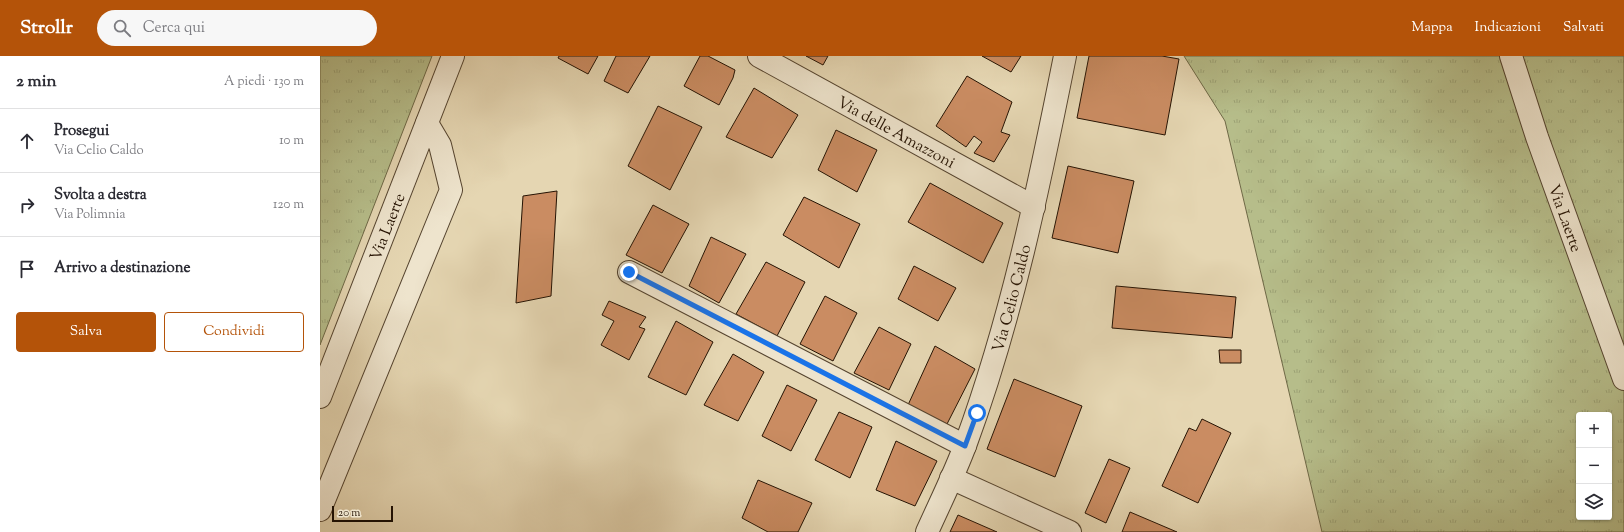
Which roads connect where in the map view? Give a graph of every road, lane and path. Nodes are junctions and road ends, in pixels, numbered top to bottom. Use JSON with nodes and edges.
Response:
{"nodes":[{"id":1,"x":452,"y":56,"type":"edge"},
{"id":2,"x":759,"y":56,"type":"edge"},
{"id":3,"x":1065,"y":56,"type":"edge"},
{"id":4,"x":1511,"y":56,"type":"edge"},
{"id":5,"x":427,"y":123,"type":"junction"},
{"id":6,"x":1034,"y":207,"type":"junction"},
{"id":7,"x":629,"y":272,"type":"dead end"},
{"id":8,"x":1624,"y":379,"type":"edge"},
{"id":9,"x":320,"y":397,"type":"edge"},
{"id":10,"x":965,"y":446,"type":"junction"},
{"id":11,"x":951,"y":478,"type":"junction"},
{"id":12,"x":320,"y":510,"type":"edge"},
{"id":13,"x":927,"y":532,"type":"edge"},
{"id":14,"x":1070,"y":532,"type":"edge"}],
"edges":[{"from":1,"to":5,"type":"street","name":"Via Laerte"},
{"from":2,"to":6,"type":"street","name":"Via delle Amazzoni"},
{"from":3,"to":6,"type":"street","name":"Via Celio Caldo"},
{"from":4,"to":8,"type":"street","name":"Via Laerte"},
{"from":5,"to":9,"type":"street","name":"Via Laerte"},
{"from":5,"to":12,"type":"street"},
{"from":6,"to":10,"type":"street","name":"Via Celio Caldo"},
{"from":7,"to":10,"type":"street"},
{"from":10,"to":11,"type":"street","name":"Via Celio Caldo"},
{"from":11,"to":13,"type":"street","name":"Via Celio Caldo"},
{"from":11,"to":14,"type":"street"}]}
